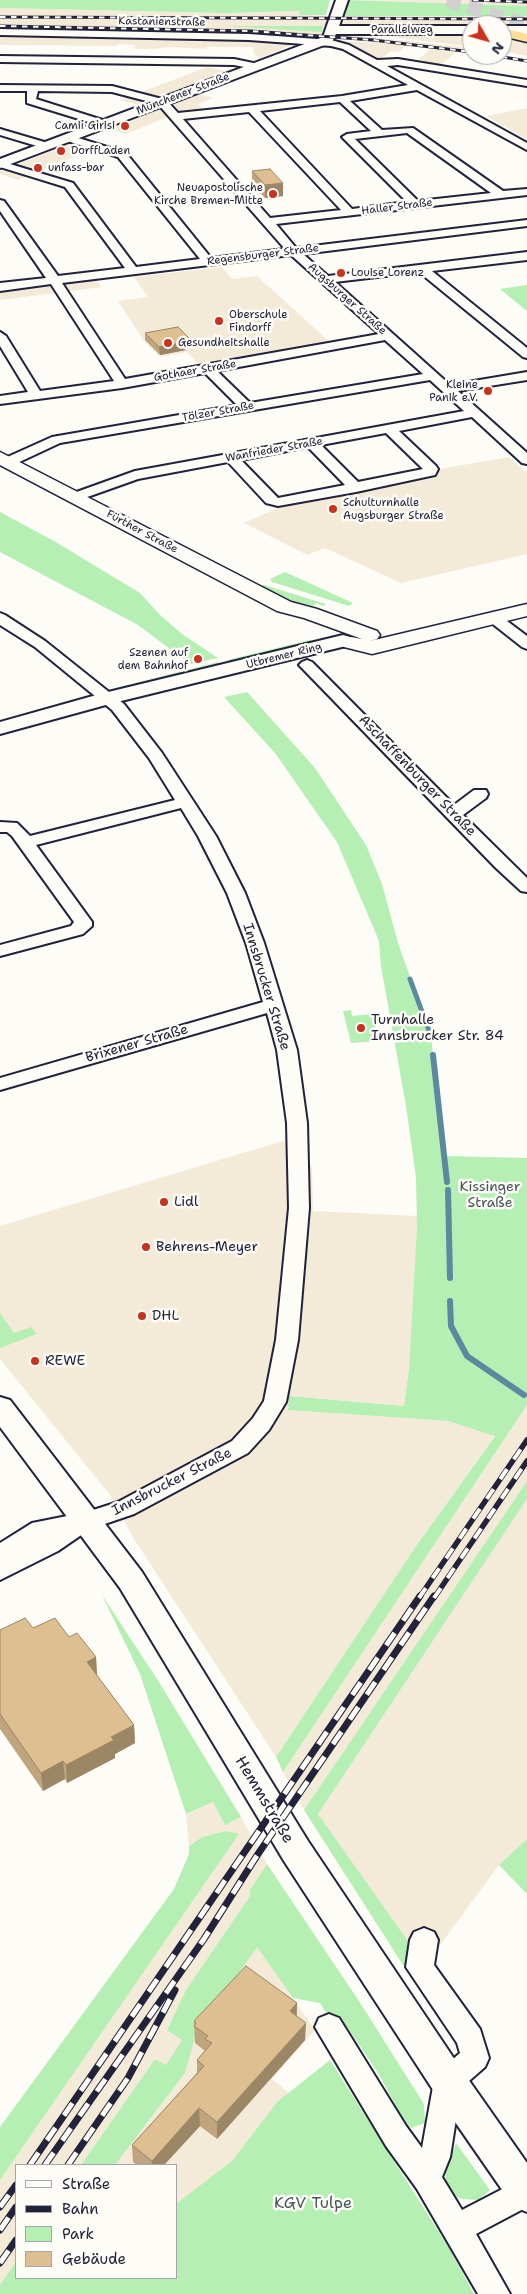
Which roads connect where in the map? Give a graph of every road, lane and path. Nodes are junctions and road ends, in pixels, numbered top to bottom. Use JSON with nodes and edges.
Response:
{"nodes":[{"id":1,"x":342,"y":0,"type":"edge"},
{"id":2,"x":332,"y":30,"type":"junction"},
{"id":3,"x":462,"y":30,"type":"edge"},
{"id":4,"x":0,"y":32,"type":"edge"},
{"id":5,"x":512,"y":32,"type":"edge"},
{"id":6,"x":525,"y":34,"type":"edge"},
{"id":7,"x":322,"y":41,"type":"junction"},
{"id":8,"x":0,"y":59,"type":"edge"},
{"id":9,"x":375,"y":64,"type":"junction"},
{"id":10,"x":254,"y":66,"type":"junction"},
{"id":11,"x":527,"y":83,"type":"edge"},
{"id":12,"x":417,"y":87,"type":"junction"},
{"id":13,"x":0,"y":88,"type":"edge"},
{"id":14,"x":33,"y":88,"type":"junction"},
{"id":15,"x":342,"y":99,"type":"junction"},
{"id":16,"x":162,"y":102,"type":"junction"},
{"id":17,"x":252,"y":109,"type":"junction"},
{"id":18,"x":174,"y":117,"type":"junction"},
{"id":19,"x":105,"y":124,"type":"junction"},
{"id":20,"x":0,"y":132,"type":"edge"},
{"id":21,"x":378,"y":132,"type":"junction"},
{"id":22,"x":68,"y":138,"type":"junction"},
{"id":23,"x":47,"y":146,"type":"junction"},
{"id":24,"x":527,"y":147,"type":"edge"},
{"id":25,"x":1,"y":164,"type":"edge"},
{"id":26,"x":527,"y":192,"type":"edge"},
{"id":27,"x":501,"y":195,"type":"junction"},
{"id":28,"x":0,"y":203,"type":"edge"},
{"id":29,"x":416,"y":205,"type":"junction"},
{"id":30,"x":350,"y":213,"type":"junction"},
{"id":31,"x":267,"y":222,"type":"junction"},
{"id":32,"x":527,"y":223,"type":"edge"},
{"id":33,"x":293,"y":251,"type":"junction"},
{"id":34,"x":527,"y":256,"type":"edge"},
{"id":35,"x":208,"y":262,"type":"junction"},
{"id":36,"x":422,"y":269,"type":"junction"},
{"id":37,"x":133,"y":271,"type":"junction"},
{"id":38,"x":54,"y":280,"type":"junction"},
{"id":39,"x":326,"y":280,"type":"junction"},
{"id":40,"x":0,"y":286,"type":"edge"},
{"id":41,"x":0,"y":336,"type":"edge"},
{"id":42,"x":388,"y":336,"type":"junction"},
{"id":43,"x":527,"y":354,"type":"edge"},
{"id":44,"x":208,"y":368,"type":"junction"},
{"id":45,"x":432,"y":376,"type":"junction"},
{"id":46,"x":527,"y":376,"type":"edge"},
{"id":47,"x":122,"y":384,"type":"junction"},
{"id":48,"x":448,"y":389,"type":"junction"},
{"id":49,"x":36,"y":395,"type":"junction"},
{"id":50,"x":0,"y":400,"type":"edge"},
{"id":51,"x":246,"y":407,"type":"junction"},
{"id":52,"x":474,"y":413,"type":"junction"},
{"id":53,"x":389,"y":429,"type":"junction"},
{"id":54,"x":310,"y":443,"type":"junction"},
{"id":55,"x":231,"y":457,"type":"junction"},
{"id":56,"x":4,"y":460,"type":"edge"},
{"id":57,"x":527,"y":460,"type":"edge"},
{"id":58,"x":356,"y":488,"type":"junction"},
{"id":59,"x":76,"y":497,"type":"junction"},
{"id":60,"x":527,"y":599,"type":"edge"},
{"id":61,"x":284,"y":607,"type":"junction"},
{"id":62,"x":527,"y":610,"type":"edge"},
{"id":63,"x":0,"y":618,"type":"edge"},
{"id":64,"x":494,"y":618,"type":"junction"},
{"id":65,"x":343,"y":642,"type":"junction"},
{"id":66,"x":371,"y":642,"type":"junction"},
{"id":67,"x":527,"y":644,"type":"edge"},
{"id":68,"x":307,"y":665,"type":"junction"},
{"id":69,"x":113,"y":703,"type":"junction"},
{"id":70,"x":0,"y":728,"type":"edge"},
{"id":71,"x":480,"y":794,"type":"dead end"},
{"id":72,"x":186,"y":802,"type":"junction"},
{"id":73,"x":453,"y":814,"type":"junction"},
{"id":74,"x":0,"y":826,"type":"edge"},
{"id":75,"x":26,"y":842,"type":"junction"},
{"id":76,"x":527,"y":887,"type":"edge"},
{"id":77,"x":0,"y":951,"type":"edge"},
{"id":78,"x":275,"y":1005,"type":"junction"},
{"id":79,"x":0,"y":1084,"type":"edge"},
{"id":80,"x":0,"y":1408,"type":"edge"},
{"id":81,"x":88,"y":1521,"type":"junction"},
{"id":82,"x":0,"y":1555,"type":"edge"},
{"id":83,"x":0,"y":1571,"type":"edge"},
{"id":84,"x":424,"y":1940,"type":"dead end"},
{"id":85,"x":329,"y":2027,"type":"dead end"},
{"id":86,"x":448,"y":2081,"type":"junction"},
{"id":87,"x":427,"y":2179,"type":"junction"},
{"id":88,"x":526,"y":2193,"type":"edge"},
{"id":89,"x":456,"y":2230,"type":"junction"},
{"id":90,"x":495,"y":2294,"type":"edge"}],
"edges":[{"from":1,"to":2,"type":"street","name":"Münchener Straße"},
{"from":2,"to":3,"type":"street","name":"Parallelweg"},
{"from":2,"to":7,"type":"street","name":"Münchener Straße"},
{"from":4,"to":7,"type":"street","name":"Kastanienstraße"},
{"from":5,"to":6,"type":"highway"},
{"from":7,"to":9,"type":"street","name":"Kastanienstraße"},
{"from":7,"to":10,"type":"street","name":"Münchener Straße"},
{"from":8,"to":10,"type":"street"},
{"from":9,"to":11,"type":"street"},
{"from":9,"to":12,"type":"street","name":"Kastanienstraße"},
{"from":10,"to":16,"type":"street","name":"Münchener Straße"},
{"from":12,"to":15,"type":"street"},
{"from":12,"to":24,"type":"street","name":"Kastanienstraße"},
{"from":13,"to":14,"type":"street"},
{"from":14,"to":16,"type":"street"},
{"from":14,"to":19,"type":"street"},
{"from":15,"to":17,"type":"street"},
{"from":15,"to":21,"type":"street"},
{"from":16,"to":18,"type":"street","name":"Augsburger Straße"},
{"from":16,"to":19,"type":"street","name":"Münchener Straße"},
{"from":17,"to":18,"type":"street"},
{"from":17,"to":30,"type":"street"},
{"from":18,"to":31,"type":"street","name":"Augsburger Straße"},
{"from":19,"to":22,"type":"street","name":"Münchener Straße"},
{"from":20,"to":23,"type":"street"},
{"from":21,"to":27,"type":"street"},
{"from":21,"to":29,"type":"street"},
{"from":22,"to":23,"type":"street","name":"Münchener Straße"},
{"from":22,"to":35,"type":"street"},
{"from":23,"to":25,"type":"street","name":"Münchener Straße"},
{"from":25,"to":37,"type":"street"},
{"from":26,"to":27,"type":"street","name":"Haller Straße"},
{"from":27,"to":29,"type":"street","name":"Haller Straße"},
{"from":28,"to":38,"type":"street"},
{"from":29,"to":30,"type":"street","name":"Haller Straße"},
{"from":30,"to":31,"type":"street","name":"Haller Straße"},
{"from":31,"to":33,"type":"street","name":"Augsburger Straße"},
{"from":32,"to":33,"type":"street","name":"Regensburger Straße"},
{"from":33,"to":35,"type":"street","name":"Regensburger Straße"},
{"from":33,"to":39,"type":"street","name":"Augsburger Straße"},
{"from":34,"to":36,"type":"street"},
{"from":35,"to":37,"type":"street","name":"Regensburger Straße"},
{"from":36,"to":39,"type":"street"},
{"from":36,"to":43,"type":"street"},
{"from":37,"to":38,"type":"street","name":"Regensburger Straße"},
{"from":38,"to":40,"type":"street","name":"Regensburger Straße"},
{"from":38,"to":47,"type":"street"},
{"from":39,"to":42,"type":"street","name":"Augsburger Straße"},
{"from":41,"to":49,"type":"street"},
{"from":42,"to":44,"type":"street","name":"Gothaer Straße"},
{"from":42,"to":45,"type":"street","name":"Augsburger Straße"},
{"from":44,"to":47,"type":"street","name":"Gothaer Straße"},
{"from":44,"to":51,"type":"street"},
{"from":45,"to":48,"type":"street","name":"Augsburger Straße"},
{"from":45,"to":51,"type":"street","name":"Tölzer Straße"},
{"from":46,"to":48,"type":"street"},
{"from":47,"to":49,"type":"street","name":"Gothaer Straße"},
{"from":48,"to":52,"type":"street","name":"Augsburger Straße"},
{"from":49,"to":50,"type":"street","name":"Gothaer Straße"},
{"from":51,"to":56,"type":"street","name":"Tölzer Straße"},
{"from":52,"to":53,"type":"street","name":"Wanfrieder Straße"},
{"from":52,"to":57,"type":"street","name":"Augsburger Straße"},
{"from":53,"to":54,"type":"street","name":"Wanfrieder Straße"},
{"from":53,"to":58,"type":"street"},
{"from":54,"to":55,"type":"street","name":"Wanfrieder Straße"},
{"from":54,"to":58,"type":"street"},
{"from":55,"to":58,"type":"street"},
{"from":55,"to":59,"type":"street","name":"Wanfrieder Straße"},
{"from":56,"to":59,"type":"main road","name":"Fürther Straße"},
{"from":59,"to":61,"type":"main road","name":"Fürther Straße"},
{"from":60,"to":66,"type":"main road","name":"Utbremer Ring"},
{"from":61,"to":65,"type":"main road","name":"Fürther Straße"},
{"from":61,"to":66,"type":"main road","name":"Fürther Straße"},
{"from":62,"to":64,"type":"main road","name":"Utbremer Ring"},
{"from":63,"to":69,"type":"street","name":"Innsbrucker Straße"},
{"from":64,"to":66,"type":"main road","name":"Utbremer Ring"},
{"from":64,"to":67,"type":"street"},
{"from":65,"to":66,"type":"main road","name":"Fürther Straße"},
{"from":65,"to":69,"type":"street","name":"Utbremer Ring"},
{"from":66,"to":68,"type":"street","name":"Utbremer Ring"},
{"from":68,"to":69,"type":"street","name":"Utbremer Ring"},
{"from":68,"to":73,"type":"street","name":"Aschaffenburger Straße"},
{"from":69,"to":70,"type":"street","name":"Utbremer Ring"},
{"from":69,"to":72,"type":"street","name":"Innsbrucker Straße"},
{"from":71,"to":73,"type":"street"},
{"from":72,"to":75,"type":"street"},
{"from":72,"to":78,"type":"street","name":"Innsbrucker Straße"},
{"from":73,"to":76,"type":"street","name":"Aschaffenburger Straße"},
{"from":74,"to":75,"type":"street"},
{"from":75,"to":77,"type":"street"},
{"from":78,"to":79,"type":"street","name":"Brixener Straße"},
{"from":78,"to":81,"type":"street","name":"Innsbrucker Straße"},
{"from":80,"to":81,"type":"street","name":"Hemmstraße"},
{"from":81,"to":82,"type":"street"},
{"from":81,"to":83,"type":"street"},
{"from":81,"to":86,"type":"street","name":"Hemmstraße"},
{"from":84,"to":86,"type":"street"},
{"from":85,"to":87,"type":"street"},
{"from":86,"to":87,"type":"street"},
{"from":86,"to":88,"type":"street","name":"Hemmstraße"},
{"from":87,"to":89,"type":"street"},
{"from":88,"to":89,"type":"street"},
{"from":89,"to":90,"type":"street"}]}
